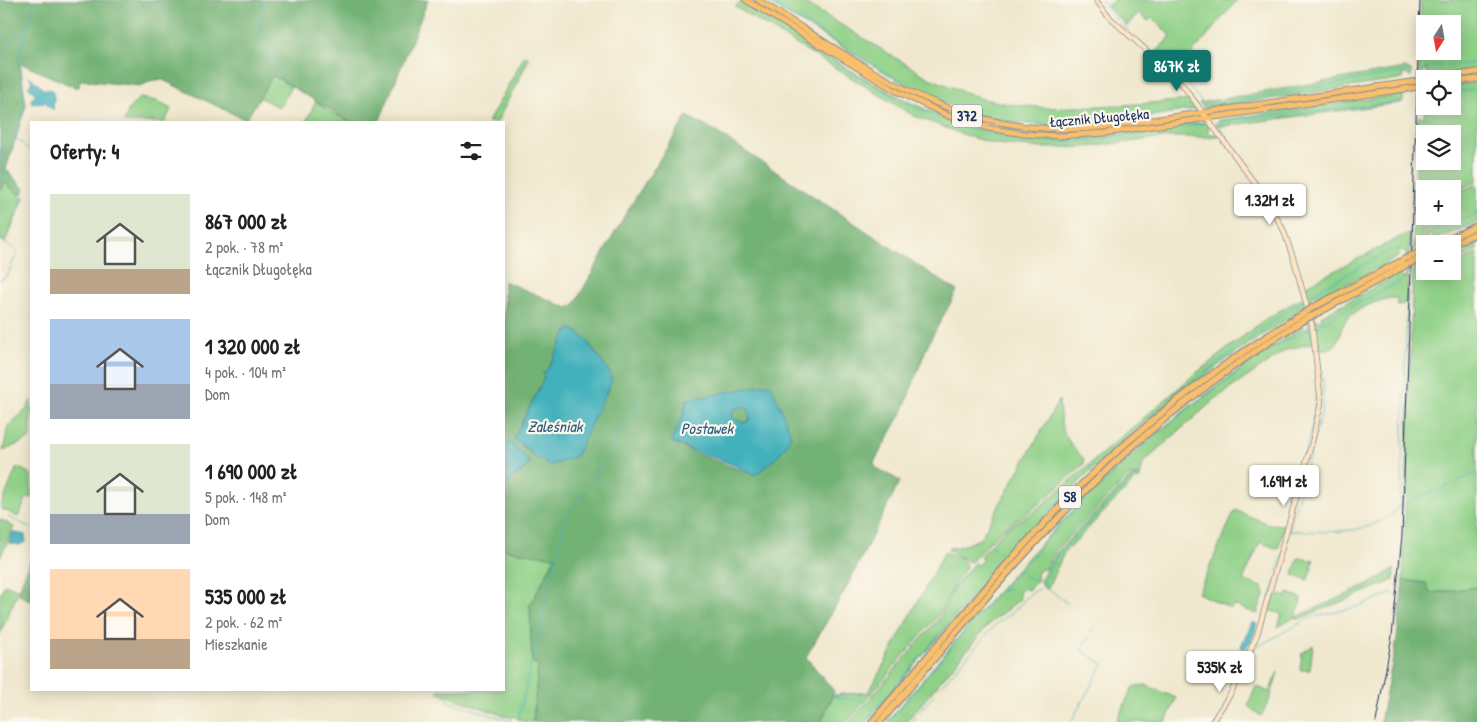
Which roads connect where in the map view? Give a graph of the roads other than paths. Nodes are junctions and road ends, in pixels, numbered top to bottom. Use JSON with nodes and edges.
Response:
{"nodes":[{"id":1,"x":746,"y":0,"type":"edge"},
{"id":2,"x":758,"y":0,"type":"edge"},
{"id":3,"x":1096,"y":0,"type":"edge"},
{"id":4,"x":1477,"y":72,"type":"edge"},
{"id":5,"x":1461,"y":74,"type":"edge"},
{"id":6,"x":1477,"y":78,"type":"edge"},
{"id":7,"x":1416,"y":81,"type":"edge"},
{"id":8,"x":1461,"y":81,"type":"edge"},
{"id":9,"x":1416,"y":87,"type":"edge"},
{"id":10,"x":1203,"y":112,"type":"junction"},
{"id":11,"x":1208,"y":118,"type":"junction"},
{"id":12,"x":1477,"y":226,"type":"edge"},
{"id":13,"x":1477,"y":233,"type":"edge"},
{"id":14,"x":1457,"y":235,"type":"edge"},
{"id":15,"x":1461,"y":240,"type":"edge"},
{"id":16,"x":1416,"y":253,"type":"edge"},
{"id":17,"x":1416,"y":260,"type":"edge"},
{"id":18,"x":1306,"y":315,"type":"junction"},
{"id":19,"x":872,"y":722,"type":"edge"},
{"id":20,"x":880,"y":722,"type":"edge"},
{"id":21,"x":1212,"y":722,"type":"edge"}],
"edges":[{"from":1,"to":11,"type":"main road","name":"Łącznik Długołęka","number":"372"},
{"from":2,"to":10,"type":"main road","name":"Łącznik Długołęka","number":"372"},
{"from":3,"to":10,"type":"street"},
{"from":4,"to":5,"type":"main road"},
{"from":6,"to":8,"type":"main road"},
{"from":7,"to":10,"type":"main road","name":"Łącznik Długołęka","number":"372","bridge":true},
{"from":9,"to":11,"type":"main road","name":"Łącznik Długołęka","number":"372","bridge":true},
{"from":10,"to":11,"type":"street"},
{"from":11,"to":21,"type":"street"},
{"from":12,"to":14,"type":"highway"},
{"from":13,"to":15,"type":"highway"},
{"from":16,"to":18,"type":"highway","number":"S8","bridge":true},
{"from":17,"to":18,"type":"highway","number":"S8","bridge":true},
{"from":18,"to":19,"type":"highway","number":"S8"},
{"from":18,"to":20,"type":"highway","number":"S8"}]}
